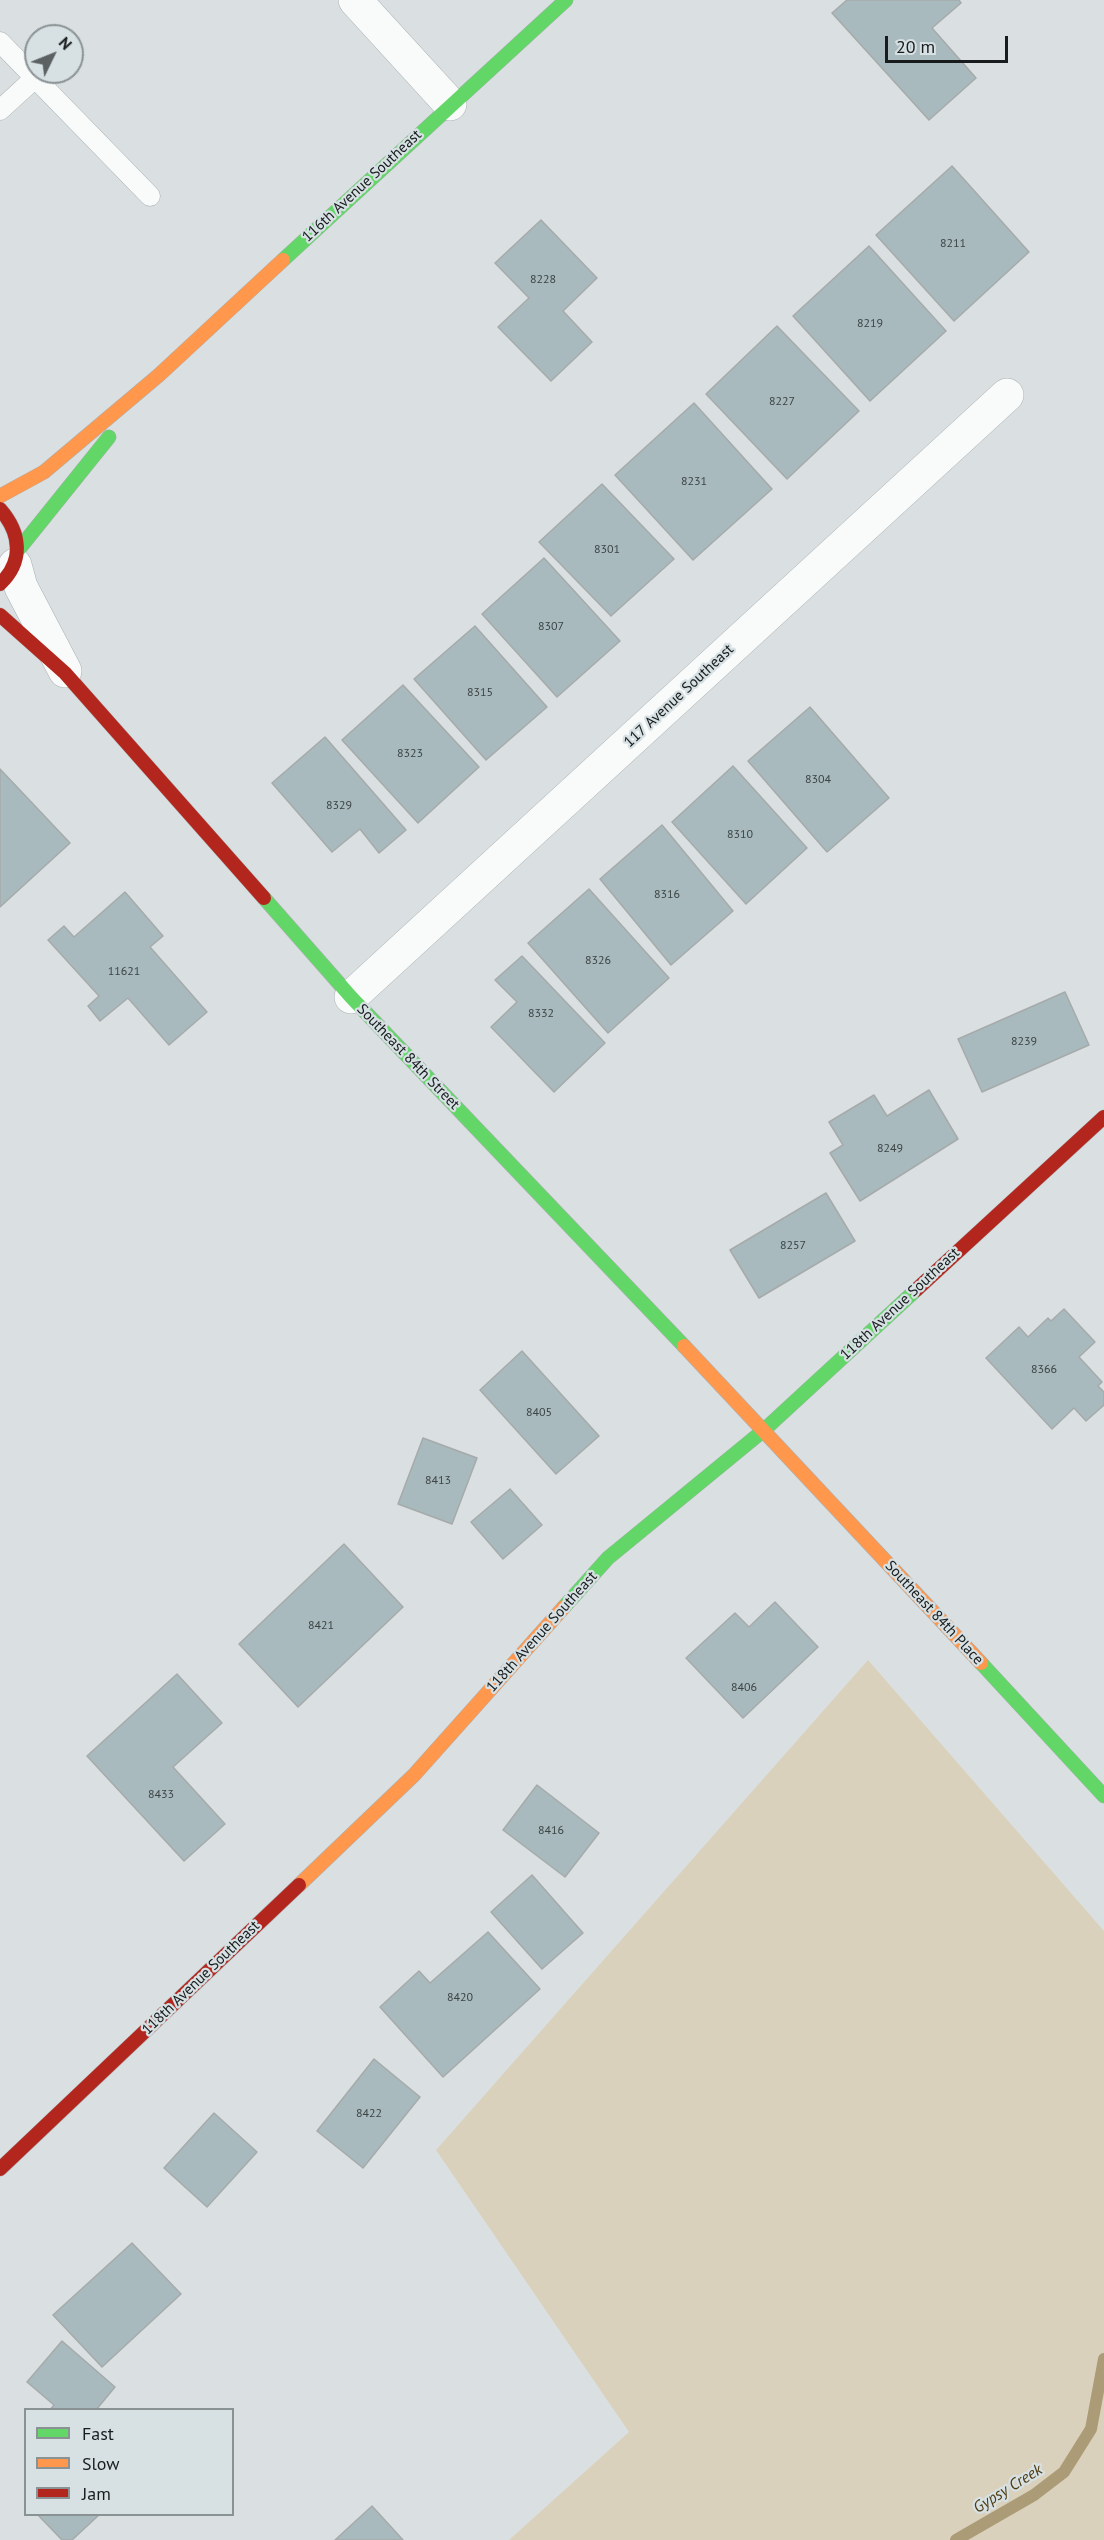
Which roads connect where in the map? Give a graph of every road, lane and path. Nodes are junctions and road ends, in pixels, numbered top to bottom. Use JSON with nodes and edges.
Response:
{"nodes":[{"id":1,"x":355,"y":0,"type":"edge"},
{"id":2,"x":566,"y":0,"type":"edge"},
{"id":3,"x":0,"y":42,"type":"edge"},
{"id":4,"x":24,"y":67,"type":"edge"},
{"id":5,"x":28,"y":84,"type":"edge"},
{"id":6,"x":41,"y":84,"type":"edge"},
{"id":7,"x":450,"y":104,"type":"junction"},
{"id":8,"x":0,"y":110,"type":"edge"},
{"id":9,"x":150,"y":196,"type":"dead end"},
{"id":10,"x":159,"y":375,"type":"junction"},
{"id":11,"x":1007,"y":395,"type":"dead end"},
{"id":12,"x":0,"y":496,"type":"edge"},
{"id":13,"x":0,"y":509,"type":"edge"},
{"id":14,"x":11,"y":566,"type":"edge"},
{"id":15,"x":0,"y":615,"type":"edge"},
{"id":16,"x":65,"y":673,"type":"junction"},
{"id":17,"x":351,"y":997,"type":"junction"},
{"id":18,"x":1104,"y":1117,"type":"edge"},
{"id":19,"x":764,"y":1430,"type":"junction"},
{"id":20,"x":1104,"y":1796,"type":"edge"},
{"id":21,"x":0,"y":2169,"type":"edge"}],
"edges":[{"from":1,"to":7,"type":"street"},
{"from":2,"to":7,"type":"street","name":"116th Avenue Southeast"},
{"from":3,"to":4,"type":"lane"},
{"from":5,"to":8,"type":"lane"},
{"from":6,"to":9,"type":"lane"},
{"from":7,"to":10,"type":"street","name":"116th Avenue Southeast"},
{"from":10,"to":12,"type":"street","name":"116th Avenue Southeast"},
{"from":10,"to":14,"type":"street","name":"116th Avenue Southeast"},
{"from":11,"to":17,"type":"street","name":"117 Avenue Southeast"},
{"from":13,"to":14,"type":"street"},
{"from":14,"to":16,"type":"street","name":"Southeast 84th Street"},
{"from":15,"to":16,"type":"street","name":"Southeast 84th Street"},
{"from":16,"to":17,"type":"street","name":"Southeast 84th Street"},
{"from":17,"to":19,"type":"street","name":"Southeast 84th Street"},
{"from":18,"to":19,"type":"street","name":"118th Avenue Southeast"},
{"from":19,"to":20,"type":"street","name":"Southeast 84th Place"},
{"from":19,"to":21,"type":"street","name":"118th Avenue Southeast"}]}
